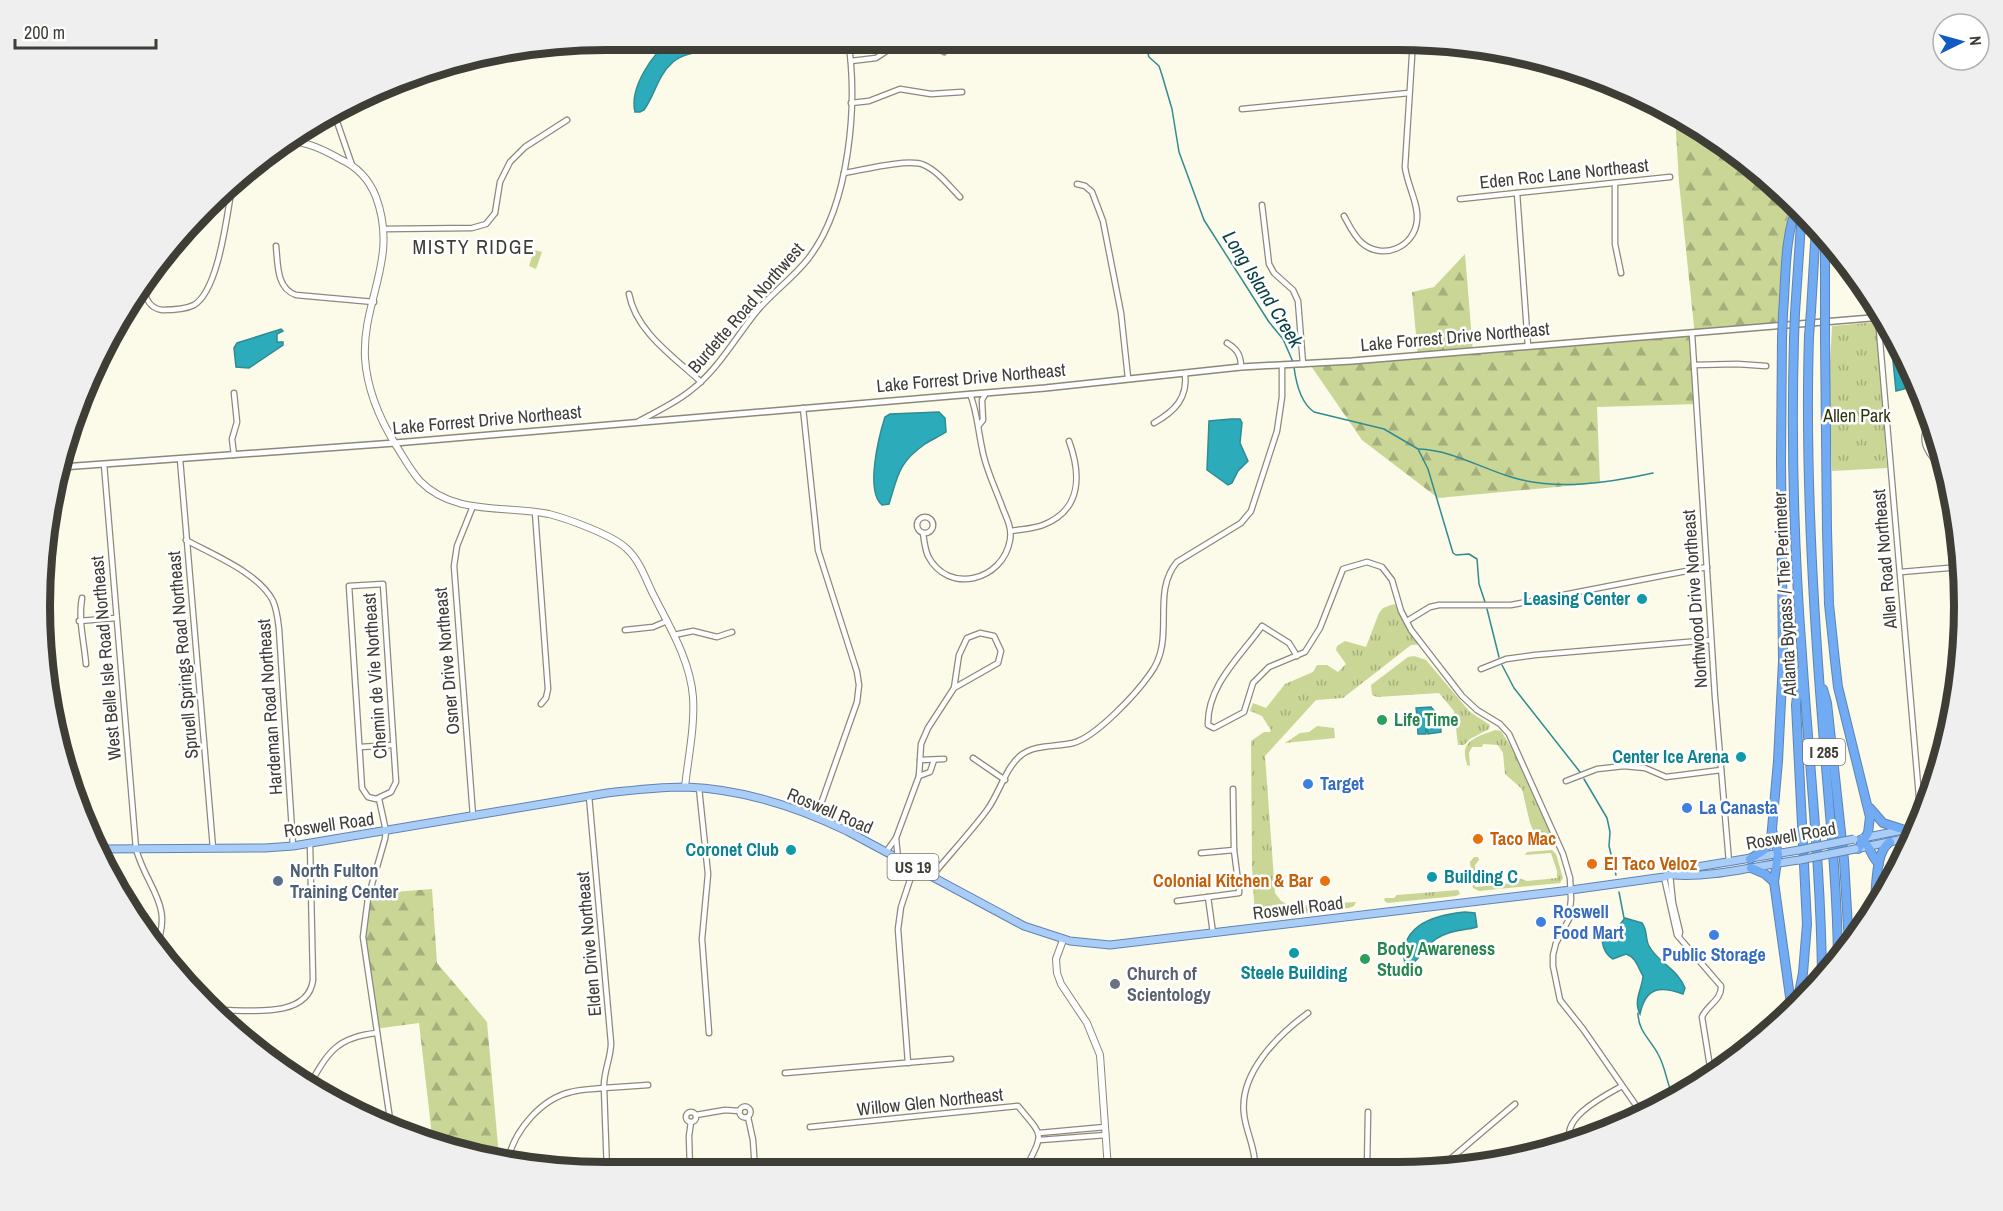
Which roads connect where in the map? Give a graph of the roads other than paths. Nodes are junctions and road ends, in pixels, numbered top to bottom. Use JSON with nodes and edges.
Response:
{"nodes":[{"id":1,"x":850,"y":50,"type":"edge"},
{"id":2,"x":888,"y":50,"type":"edge"},
{"id":3,"x":940,"y":50,"type":"edge"},
{"id":4,"x":1412,"y":50,"type":"edge"},
{"id":5,"x":944,"y":52,"type":"dead end"},
{"id":6,"x":851,"y":61,"type":"junction"},
{"id":7,"x":962,"y":92,"type":"dead end"},
{"id":8,"x":1409,"y":93,"type":"junction"},
{"id":9,"x":851,"y":104,"type":"junction"},
{"id":10,"x":1242,"y":109,"type":"dead end"},
{"id":11,"x":336,"y":119,"type":"edge"},
{"id":12,"x":567,"y":120,"type":"dead end"},
{"id":13,"x":298,"y":142,"type":"edge"},
{"id":14,"x":352,"y":165,"type":"junction"},
{"id":15,"x":844,"y":173,"type":"junction"},
{"id":16,"x":1670,"y":177,"type":"dead end"},
{"id":17,"x":1615,"y":183,"type":"junction"},
{"id":18,"x":1077,"y":184,"type":"dead end"},
{"id":19,"x":1517,"y":193,"type":"junction"},
{"id":20,"x":230,"y":195,"type":"edge"},
{"id":21,"x":960,"y":196,"type":"dead end"},
{"id":22,"x":1460,"y":199,"type":"dead end"},
{"id":23,"x":1263,"y":205,"type":"dead end"},
{"id":24,"x":1794,"y":215,"type":"edge"},
{"id":25,"x":1344,"y":216,"type":"dead end"},
{"id":26,"x":1801,"y":223,"type":"edge"},
{"id":27,"x":384,"y":229,"type":"junction"},
{"id":28,"x":1815,"y":238,"type":"edge"},
{"id":29,"x":276,"y":246,"type":"dead end"},
{"id":30,"x":1825,"y":250,"type":"edge"},
{"id":31,"x":1621,"y":273,"type":"dead end"},
{"id":32,"x":629,"y":294,"type":"dead end"},
{"id":33,"x":145,"y":295,"type":"edge"},
{"id":34,"x":374,"y":302,"type":"junction"},
{"id":35,"x":1873,"y":319,"type":"edge"},
{"id":36,"x":1881,"y":332,"type":"edge"},
{"id":37,"x":1692,"y":334,"type":"junction"},
{"id":38,"x":1227,"y":343,"type":"dead end"},
{"id":39,"x":1528,"y":346,"type":"junction"},
{"id":40,"x":1300,"y":364,"type":"junction"},
{"id":41,"x":1284,"y":365,"type":"junction"},
{"id":42,"x":1694,"y":365,"type":"junction"},
{"id":43,"x":1766,"y":366,"type":"dead end"},
{"id":44,"x":1241,"y":367,"type":"junction"},
{"id":45,"x":1185,"y":373,"type":"junction"},
{"id":46,"x":1128,"y":378,"type":"junction"},
{"id":47,"x":700,"y":382,"type":"junction"},
{"id":48,"x":234,"y":393,"type":"dead end"},
{"id":49,"x":986,"y":393,"type":"junction"},
{"id":50,"x":970,"y":394,"type":"junction"},
{"id":51,"x":804,"y":408,"type":"junction"},
{"id":52,"x":983,"y":414,"type":"junction"},
{"id":53,"x":975,"y":416,"type":"junction"},
{"id":54,"x":637,"y":423,"type":"junction"},
{"id":55,"x":1154,"y":423,"type":"dead end"},
{"id":56,"x":979,"y":425,"type":"junction"},
{"id":57,"x":1926,"y":432,"type":"edge"},
{"id":58,"x":1069,"y":441,"type":"dead end"},
{"id":59,"x":394,"y":443,"type":"junction"},
{"id":60,"x":234,"y":455,"type":"junction"},
{"id":61,"x":180,"y":459,"type":"junction"},
{"id":62,"x":1934,"y":459,"type":"edge"},
{"id":63,"x":104,"y":465,"type":"junction"},
{"id":64,"x":67,"y":467,"type":"edge"},
{"id":65,"x":473,"y":506,"type":"junction"},
{"id":66,"x":535,"y":512,"type":"junction"},
{"id":67,"x":1011,"y":531,"type":"junction"},
{"id":68,"x":923,"y":533,"type":"dead end"},
{"id":69,"x":186,"y":540,"type":"junction"},
{"id":70,"x":1707,"y":567,"type":"junction"},
{"id":71,"x":1952,"y":568,"type":"edge"},
{"id":72,"x":1900,"y":572,"type":"junction"},
{"id":73,"x":82,"y":598,"type":"dead end"},
{"id":74,"x":116,"y":618,"type":"junction"},
{"id":75,"x":79,"y":621,"type":"junction"},
{"id":76,"x":667,"y":621,"type":"junction"},
{"id":77,"x":1407,"y":621,"type":"junction"},
{"id":78,"x":625,"y":630,"type":"dead end"},
{"id":79,"x":732,"y":632,"type":"dead end"},
{"id":80,"x":674,"y":635,"type":"junction"},
{"id":81,"x":1711,"y":640,"type":"junction"},
{"id":82,"x":1802,"y":655,"type":"junction"},
{"id":83,"x":1297,"y":656,"type":"junction"},
{"id":84,"x":86,"y":664,"type":"dead end"},
{"id":85,"x":1481,"y":669,"type":"dead end"},
{"id":86,"x":1819,"y":676,"type":"junction"},
{"id":87,"x":954,"y":688,"type":"junction"},
{"id":88,"x":541,"y":704,"type":"dead end"},
{"id":89,"x":393,"y":745,"type":"junction"},
{"id":90,"x":360,"y":747,"type":"junction"},
{"id":91,"x":973,"y":758,"type":"dead end"},
{"id":92,"x":944,"y":759,"type":"dead end"},
{"id":93,"x":920,"y":760,"type":"junction"},
{"id":94,"x":934,"y":760,"type":"junction"},
{"id":95,"x":1721,"y":770,"type":"junction"},
{"id":96,"x":919,"y":776,"type":"junction"},
{"id":97,"x":1005,"y":780,"type":"junction"},
{"id":98,"x":1566,"y":781,"type":"dead end"},
{"id":99,"x":686,"y":787,"type":"junction"},
{"id":100,"x":699,"y":788,"type":"junction"},
{"id":101,"x":1233,"y":789,"type":"dead end"},
{"id":102,"x":589,"y":796,"type":"junction"},
{"id":103,"x":1919,"y":797,"type":"edge"},
{"id":104,"x":379,"y":799,"type":"junction"},
{"id":105,"x":1867,"y":804,"type":"junction"},
{"id":106,"x":473,"y":816,"type":"junction"},
{"id":107,"x":816,"y":818,"type":"junction"},
{"id":108,"x":1906,"y":828,"type":"edge"},
{"id":109,"x":1906,"y":830,"type":"edge"},
{"id":110,"x":386,"y":831,"type":"junction"},
{"id":111,"x":1773,"y":832,"type":"junction"},
{"id":112,"x":896,"y":838,"type":"junction"},
{"id":113,"x":1901,"y":840,"type":"edge"},
{"id":114,"x":1862,"y":841,"type":"junction"},
{"id":115,"x":1890,"y":842,"type":"junction"},
{"id":116,"x":310,"y":844,"type":"junction"},
{"id":117,"x":293,"y":846,"type":"junction"},
{"id":118,"x":213,"y":848,"type":"junction"},
{"id":119,"x":106,"y":849,"type":"edge"},
{"id":120,"x":136,"y":849,"type":"junction"},
{"id":121,"x":1856,"y":849,"type":"joint"},
{"id":122,"x":1234,"y":850,"type":"junction"},
{"id":123,"x":886,"y":852,"type":"junction"},
{"id":124,"x":1201,"y":853,"type":"dead end"},
{"id":125,"x":1778,"y":854,"type":"junction"},
{"id":126,"x":898,"y":859,"type":"junction"},
{"id":127,"x":1750,"y":859,"type":"junction"},
{"id":128,"x":1730,"y":862,"type":"junction"},
{"id":129,"x":1778,"y":864,"type":"junction"},
{"id":130,"x":1879,"y":864,"type":"junction"},
{"id":131,"x":914,"y":867,"type":"junction"},
{"id":132,"x":1750,"y":868,"type":"junction"},
{"id":133,"x":1667,"y":876,"type":"junction"},
{"id":134,"x":931,"y":877,"type":"junction"},
{"id":135,"x":1774,"y":882,"type":"junction"},
{"id":136,"x":1876,"y":888,"type":"edge"},
{"id":137,"x":1571,"y":890,"type":"junction"},
{"id":138,"x":1208,"y":897,"type":"junction"},
{"id":139,"x":1177,"y":901,"type":"dead end"},
{"id":140,"x":1849,"y":930,"type":"edge"},
{"id":141,"x":1213,"y":933,"type":"junction"},
{"id":142,"x":160,"y":938,"type":"edge"},
{"id":143,"x":1064,"y":940,"type":"junction"},
{"id":144,"x":1837,"y":946,"type":"edge"},
{"id":145,"x":1822,"y":965,"type":"edge"},
{"id":146,"x":1800,"y":990,"type":"edge"},
{"id":147,"x":1791,"y":999,"type":"edge"},
{"id":148,"x":224,"y":1010,"type":"edge"},
{"id":149,"x":1308,"y":1013,"type":"dead end"},
{"id":150,"x":377,"y":1033,"type":"junction"},
{"id":151,"x":709,"y":1033,"type":"dead end"},
{"id":152,"x":951,"y":1059,"type":"dead end"},
{"id":153,"x":908,"y":1063,"type":"junction"},
{"id":154,"x":1710,"y":1065,"type":"edge"},
{"id":155,"x":785,"y":1072,"type":"dead end"},
{"id":156,"x":313,"y":1078,"type":"edge"},
{"id":157,"x":648,"y":1084,"type":"dead end"},
{"id":158,"x":1622,"y":1086,"type":"junction"},
{"id":159,"x":604,"y":1088,"type":"junction"},
{"id":160,"x":1515,"y":1104,"type":"dead end"},
{"id":161,"x":1637,"y":1107,"type":"edge"},
{"id":162,"x":739,"y":1111,"type":"junction"},
{"id":163,"x":1368,"y":1112,"type":"dead end"},
{"id":164,"x":748,"y":1117,"type":"junction"},
{"id":165,"x":390,"y":1118,"type":"edge"},
{"id":166,"x":810,"y":1127,"type":"dead end"},
{"id":167,"x":1105,"y":1127,"type":"junction"},
{"id":168,"x":1039,"y":1133,"type":"junction"},
{"id":169,"x":1568,"y":1134,"type":"edge"},
{"id":170,"x":1106,"y":1135,"type":"junction"},
{"id":171,"x":1040,"y":1140,"type":"junction"},
{"id":172,"x":510,"y":1153,"type":"edge"},
{"id":173,"x":1451,"y":1159,"type":"edge"},
{"id":174,"x":608,"y":1162,"type":"edge"},
{"id":175,"x":690,"y":1162,"type":"edge"},
{"id":176,"x":754,"y":1162,"type":"edge"},
{"id":177,"x":1029,"y":1162,"type":"edge"},
{"id":178,"x":1108,"y":1162,"type":"edge"},
{"id":179,"x":1255,"y":1162,"type":"edge"},
{"id":180,"x":1367,"y":1162,"type":"edge"}],
"edges":[{"from":1,"to":6,"type":"street","name":"Burdette Road Northwest"},
{"from":2,"to":6,"type":"street"},
{"from":3,"to":5,"type":"street"},
{"from":4,"to":8,"type":"street"},
{"from":6,"to":9,"type":"street","name":"Burdette Road Northwest"},
{"from":7,"to":9,"type":"street"},
{"from":8,"to":10,"type":"street"},
{"from":8,"to":25,"type":"street"},
{"from":9,"to":15,"type":"street","name":"Burdette Road Northwest"},
{"from":11,"to":14,"type":"street"},
{"from":12,"to":27,"type":"street"},
{"from":13,"to":14,"type":"main road"},
{"from":14,"to":27,"type":"main road"},
{"from":15,"to":21,"type":"street"},
{"from":15,"to":47,"type":"street","name":"Burdette Road Northwest"},
{"from":16,"to":17,"type":"street","name":"Eden Roc Lane Northeast"},
{"from":17,"to":19,"type":"street","name":"Eden Roc Lane Northeast"},
{"from":17,"to":31,"type":"street"},
{"from":18,"to":46,"type":"street"},
{"from":19,"to":22,"type":"street","name":"Eden Roc Lane Northeast"},
{"from":19,"to":39,"type":"street"},
{"from":20,"to":33,"type":"street"},
{"from":23,"to":40,"type":"street"},
{"from":24,"to":111,"type":"highway","bridge":true},
{"from":26,"to":82,"type":"highway","name":"Atlanta Bypass / The Perimeter","number":"I 285","bridge":true},
{"from":27,"to":34,"type":"main road"},
{"from":28,"to":86,"type":"highway","name":"Atlanta Bypass / The Perimeter","number":"I 285","bridge":true},
{"from":29,"to":34,"type":"street"},
{"from":30,"to":105,"type":"highway","bridge":true},
{"from":32,"to":47,"type":"street"},
{"from":34,"to":59,"type":"main road"},
{"from":35,"to":37,"type":"street","name":"Lake Forrest Drive Northeast"},
{"from":36,"to":72,"type":"street","name":"Allen Road Northeast"},
{"from":37,"to":39,"type":"street","name":"Lake Forrest Drive Northeast"},
{"from":37,"to":42,"type":"street","name":"Northwood Drive Northeast"},
{"from":38,"to":44,"type":"street"},
{"from":39,"to":40,"type":"street","name":"Lake Forrest Drive Northeast"},
{"from":40,"to":41,"type":"street","name":"Lake Forrest Drive Northeast"},
{"from":41,"to":44,"type":"street","name":"Lake Forrest Drive Northeast"},
{"from":41,"to":97,"type":"street"},
{"from":42,"to":43,"type":"street"},
{"from":42,"to":70,"type":"street","name":"Northwood Drive Northeast"},
{"from":44,"to":45,"type":"street","name":"Lake Forrest Drive Northeast"},
{"from":45,"to":46,"type":"street","name":"Lake Forrest Drive Northeast"},
{"from":45,"to":55,"type":"street"},
{"from":46,"to":49,"type":"street","name":"Lake Forrest Drive Northeast"},
{"from":47,"to":54,"type":"street","name":"Burdette Road Northwest"},
{"from":48,"to":60,"type":"street"},
{"from":49,"to":50,"type":"street","name":"Lake Forrest Drive Northeast"},
{"from":49,"to":52,"type":"street"},
{"from":50,"to":51,"type":"street","name":"Lake Forrest Drive Northeast"},
{"from":50,"to":53,"type":"street"},
{"from":51,"to":54,"type":"street","name":"Lake Forrest Drive Northeast"},
{"from":51,"to":107,"type":"street"},
{"from":52,"to":53,"type":"street"},
{"from":52,"to":56,"type":"street"},
{"from":53,"to":56,"type":"street"},
{"from":54,"to":59,"type":"street","name":"Lake Forrest Drive Northeast"},
{"from":56,"to":67,"type":"street"},
{"from":57,"to":62,"type":"street"},
{"from":58,"to":67,"type":"street"},
{"from":59,"to":60,"type":"street","name":"Lake Forrest Drive Northeast"},
{"from":59,"to":65,"type":"main road"},
{"from":60,"to":61,"type":"street","name":"Lake Forrest Drive Northeast"},
{"from":61,"to":63,"type":"street","name":"Lake Forrest Drive Northeast"},
{"from":61,"to":69,"type":"street","name":"Spruell Springs Road Northeast"},
{"from":63,"to":64,"type":"street","name":"Lake Forrest Drive Northeast"},
{"from":63,"to":74,"type":"street","name":"West Belle Isle Road Northeast"},
{"from":65,"to":66,"type":"main road"},
{"from":65,"to":106,"type":"street","name":"Osner Drive Northeast"},
{"from":66,"to":76,"type":"main road"},
{"from":66,"to":88,"type":"street"},
{"from":67,"to":68,"type":"street"},
{"from":69,"to":117,"type":"street","name":"Hardeman Road Northeast"},
{"from":69,"to":118,"type":"street","name":"Spruell Springs Road Northeast"},
{"from":70,"to":77,"type":"street"},
{"from":70,"to":81,"type":"street","name":"Northwood Drive Northeast"},
{"from":71,"to":72,"type":"street"},
{"from":72,"to":103,"type":"street","name":"Allen Road Northeast"},
{"from":73,"to":75,"type":"street"},
{"from":74,"to":75,"type":"street"},
{"from":74,"to":120,"type":"street","name":"West Belle Isle Road Northeast"},
{"from":75,"to":84,"type":"street"},
{"from":76,"to":78,"type":"street"},
{"from":76,"to":80,"type":"main road"},
{"from":77,"to":83,"type":"street"},
{"from":77,"to":137,"type":"street"},
{"from":79,"to":80,"type":"street"},
{"from":80,"to":99,"type":"main road"},
{"from":81,"to":85,"type":"street"},
{"from":81,"to":95,"type":"street","name":"Northwood Drive Northeast"},
{"from":82,"to":145,"type":"highway","name":"Atlanta Bypass / The Perimeter","number":"I 285"},
{"from":82,"to":146,"type":"highway"},
{"from":83,"to":83,"type":"street"},
{"from":86,"to":140,"type":"highway"},
{"from":86,"to":144,"type":"highway","name":"Atlanta Bypass / The Perimeter","number":"I 285"},
{"from":87,"to":87,"type":"street"},
{"from":87,"to":93,"type":"street"},
{"from":89,"to":90,"type":"street"},
{"from":89,"to":90,"type":"street","name":"Chemin de Vie Northeast"},
{"from":89,"to":104,"type":"street","name":"Chemin de Vie Northeast"},
{"from":90,"to":104,"type":"street","name":"Chemin de Vie Northeast"},
{"from":91,"to":97,"type":"street"},
{"from":92,"to":94,"type":"street"},
{"from":93,"to":94,"type":"street"},
{"from":93,"to":96,"type":"street"},
{"from":94,"to":96,"type":"street"},
{"from":95,"to":98,"type":"street"},
{"from":95,"to":128,"type":"street","name":"Northwood Drive Northeast"},
{"from":96,"to":112,"type":"street"},
{"from":97,"to":134,"type":"street"},
{"from":99,"to":100,"type":"main road","name":"Roswell Road","number":"US 19"},
{"from":99,"to":102,"type":"main road","name":"Roswell Road","number":"US 19"},
{"from":100,"to":107,"type":"main road","name":"Roswell Road","number":"US 19"},
{"from":100,"to":151,"type":"street"},
{"from":101,"to":122,"type":"street"},
{"from":102,"to":106,"type":"main road","name":"Roswell Road","number":"US 19"},
{"from":102,"to":159,"type":"street","name":"Elden Drive Northeast"},
{"from":104,"to":110,"type":"street"},
{"from":105,"to":108,"type":"highway"},
{"from":105,"to":114,"type":"highway"},
{"from":106,"to":110,"type":"main road","name":"Roswell Road","number":"US 19"},
{"from":107,"to":123,"type":"main road","name":"Roswell Road","number":"US 19"},
{"from":109,"to":114,"type":"main road","name":"Roswell Road"},
{"from":110,"to":116,"type":"main road","name":"Roswell Road","number":"US 19"},
{"from":110,"to":150,"type":"street"},
{"from":111,"to":125,"type":"highway"},
{"from":111,"to":127,"type":"highway"},
{"from":112,"to":123,"type":"street"},
{"from":112,"to":126,"type":"street"},
{"from":113,"to":115,"type":"main road","name":"Roswell Road"},
{"from":114,"to":115,"type":"main road","name":"Roswell Road"},
{"from":114,"to":121,"type":"highway"},
{"from":114,"to":125,"type":"main road","name":"Roswell Road","number":"US 19","bridge":true},
{"from":114,"to":130,"type":"highway"},
{"from":115,"to":130,"type":"highway"},
{"from":116,"to":117,"type":"main road","name":"Roswell Road","number":"US 19"},
{"from":116,"to":148,"type":"street"},
{"from":117,"to":118,"type":"main road","name":"Roswell Road","number":"US 19"},
{"from":118,"to":120,"type":"main road","name":"Roswell Road","number":"US 19"},
{"from":119,"to":120,"type":"main road","name":"Roswell Road","number":"US 19"},
{"from":120,"to":142,"type":"street","name":"West Belle Isle Road Northeast"},
{"from":121,"to":129,"type":"main road","name":"Roswell Road","bridge":true},
{"from":122,"to":124,"type":"street"},
{"from":122,"to":138,"type":"street"},
{"from":123,"to":126,"type":"main road","name":"Roswell Road","number":"US 19"},
{"from":125,"to":127,"type":"main road","name":"Roswell Road","number":"US 19"},
{"from":125,"to":129,"type":"highway"},
{"from":126,"to":131,"type":"main road","name":"Roswell Road","number":"US 19"},
{"from":127,"to":128,"type":"main road","name":"Roswell Road","number":"US 19"},
{"from":128,"to":133,"type":"main road","name":"Roswell Road","number":"US 19"},
{"from":129,"to":132,"type":"main road","name":"Roswell Road"},
{"from":129,"to":135,"type":"highway"},
{"from":130,"to":136,"type":"highway"},
{"from":131,"to":134,"type":"main road","name":"Roswell Road","number":"US 19"},
{"from":131,"to":153,"type":"street"},
{"from":132,"to":133,"type":"main road","name":"Roswell Road","number":"US 19"},
{"from":132,"to":135,"type":"highway"},
{"from":133,"to":137,"type":"main road","name":"Roswell Road","number":"US 19"},
{"from":133,"to":154,"type":"street"},
{"from":134,"to":143,"type":"main road","name":"Roswell Road","number":"US 19"},
{"from":135,"to":147,"type":"highway"},
{"from":137,"to":141,"type":"main road","name":"Roswell Road","number":"US 19"},
{"from":137,"to":158,"type":"street"},
{"from":138,"to":139,"type":"street"},
{"from":138,"to":141,"type":"street"},
{"from":141,"to":143,"type":"main road","name":"Roswell Road","number":"US 19"},
{"from":143,"to":167,"type":"main road"},
{"from":149,"to":179,"type":"street"},
{"from":150,"to":156,"type":"street"},
{"from":150,"to":165,"type":"street"},
{"from":152,"to":153,"type":"street"},
{"from":153,"to":155,"type":"street"},
{"from":157,"to":159,"type":"street"},
{"from":158,"to":161,"type":"street"},
{"from":158,"to":169,"type":"street"},
{"from":159,"to":172,"type":"street"},
{"from":159,"to":174,"type":"street","name":"Elden Drive Northeast"},
{"from":160,"to":173,"type":"street"},
{"from":162,"to":164,"type":"street"},
{"from":162,"to":164,"type":"street"},
{"from":162,"to":175,"type":"street"},
{"from":163,"to":180,"type":"street"},
{"from":164,"to":176,"type":"street"},
{"from":166,"to":168,"type":"street","name":"Willow Glen Northeast"},
{"from":167,"to":168,"type":"street"},
{"from":167,"to":170,"type":"main road"},
{"from":168,"to":171,"type":"street","name":"Willow Glen Northeast"},
{"from":170,"to":171,"type":"street"},
{"from":170,"to":178,"type":"main road"},
{"from":171,"to":177,"type":"street"}]}
